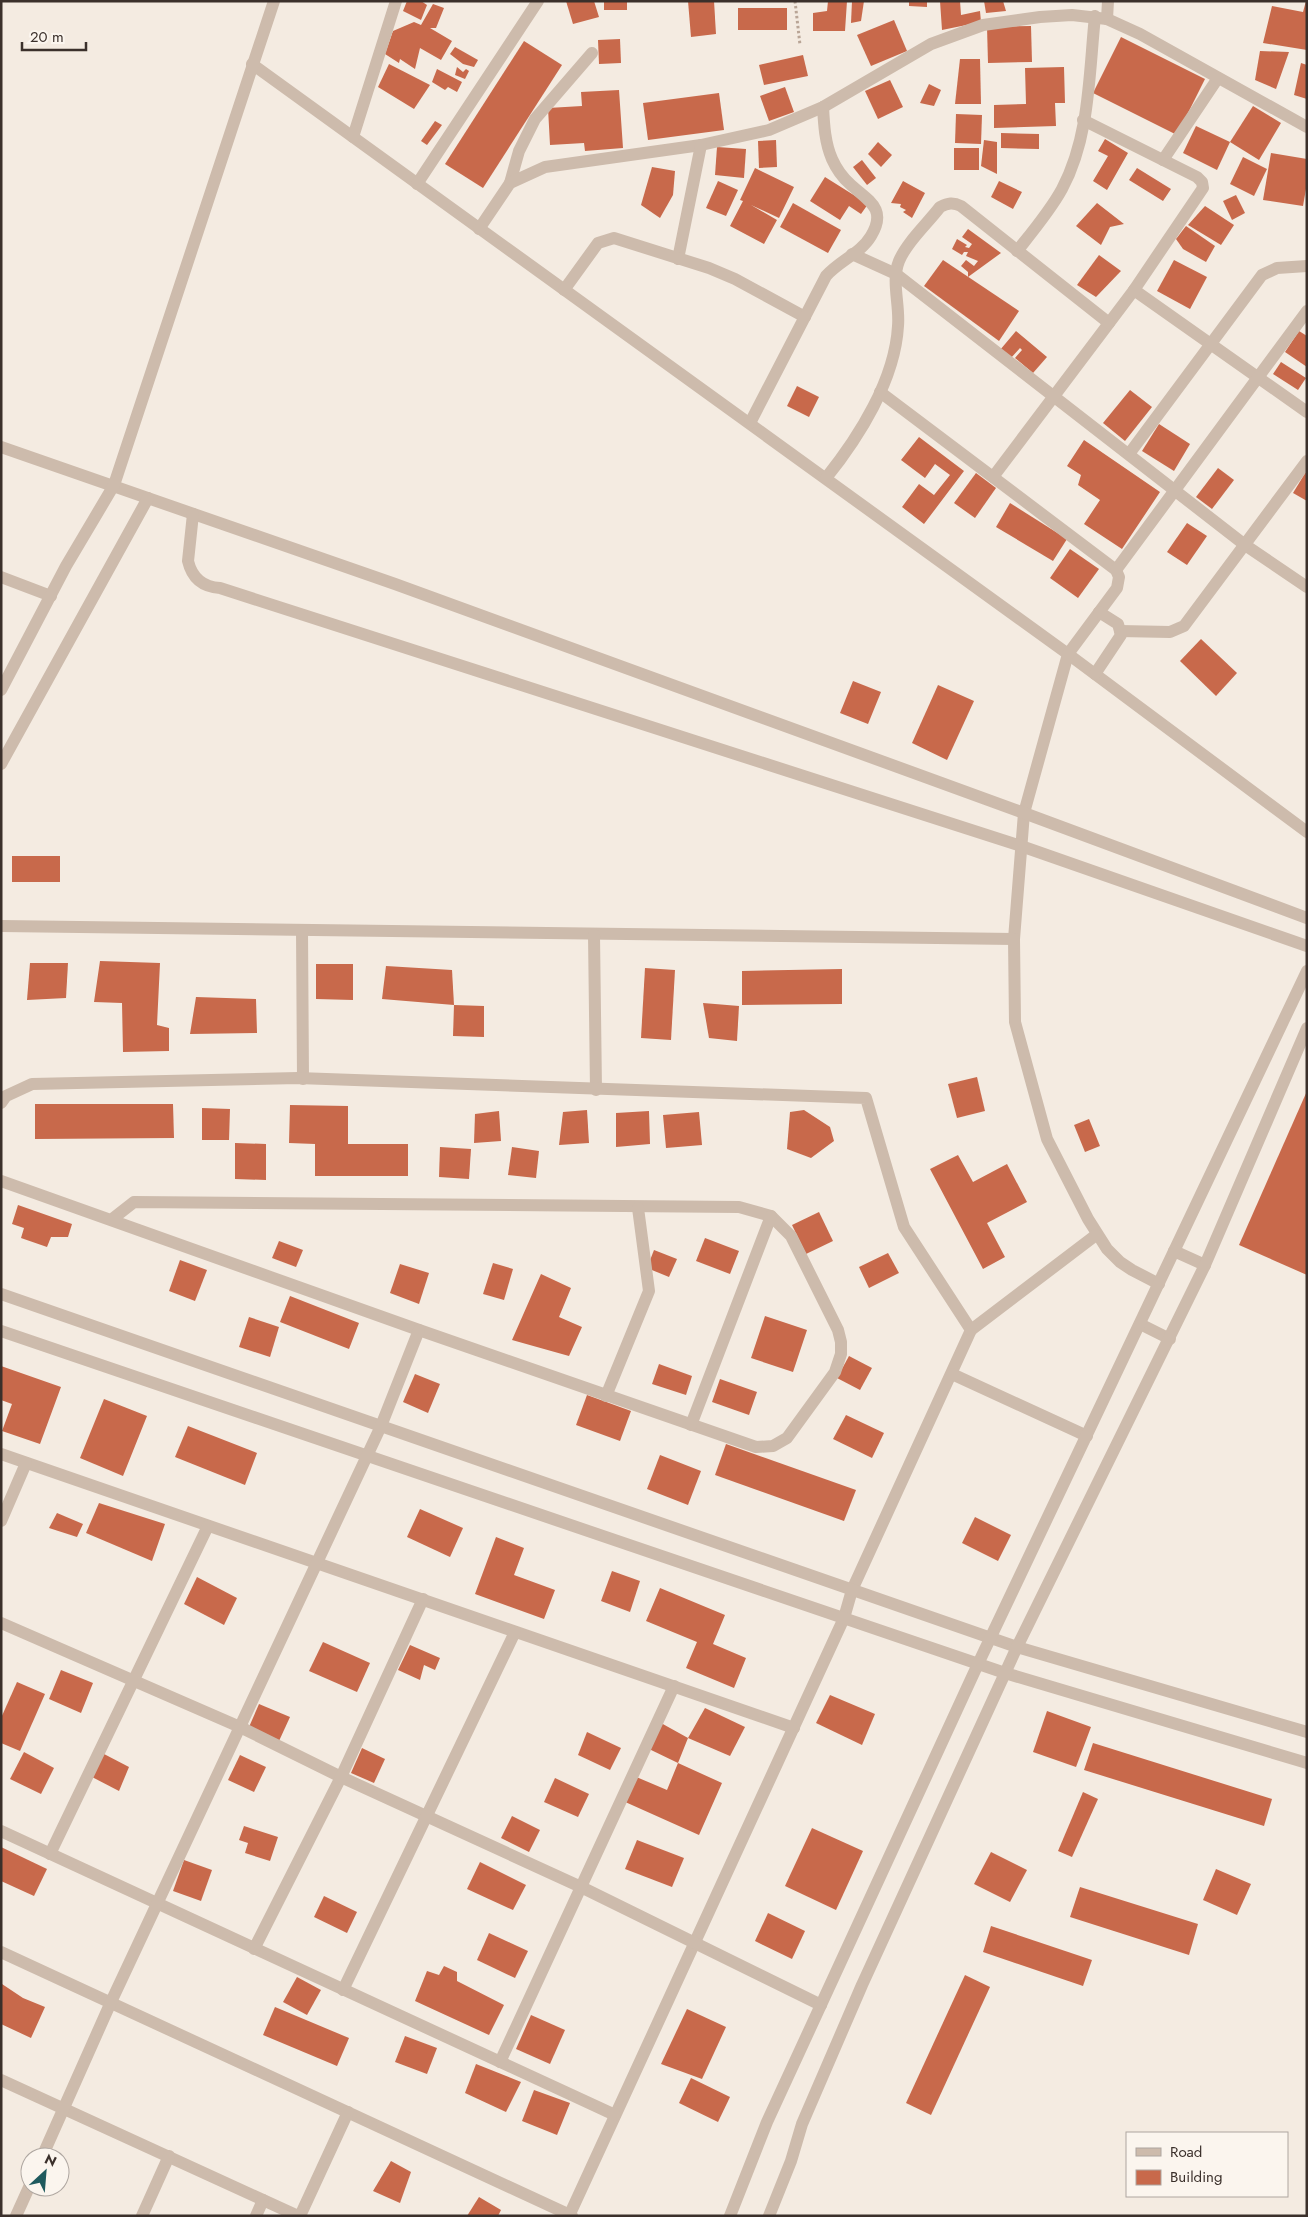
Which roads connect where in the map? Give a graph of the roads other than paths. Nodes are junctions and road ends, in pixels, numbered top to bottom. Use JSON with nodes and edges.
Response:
{"nodes":[{"id":1,"x":274,"y":1,"type":"edge"},
{"id":2,"x":396,"y":1,"type":"edge"},
{"id":3,"x":538,"y":1,"type":"edge"},
{"id":4,"x":1108,"y":1,"type":"edge"},
{"id":5,"x":1101,"y":18,"type":"junction"},
{"id":6,"x":592,"y":53,"type":"dead end"},
{"id":7,"x":252,"y":64,"type":"junction"},
{"id":8,"x":1218,"y":78,"type":"junction"},
{"id":9,"x":823,"y":107,"type":"junction"},
{"id":10,"x":1084,"y":120,"type":"junction"},
{"id":11,"x":1307,"y":126,"type":"edge"},
{"id":12,"x":353,"y":137,"type":"junction"},
{"id":13,"x":701,"y":145,"type":"junction"},
{"id":14,"x":1163,"y":160,"type":"junction"},
{"id":15,"x":510,"y":183,"type":"junction"},
{"id":16,"x":417,"y":184,"type":"junction"},
{"id":17,"x":479,"y":229,"type":"junction"},
{"id":18,"x":1017,"y":251,"type":"junction"},
{"id":19,"x":852,"y":254,"type":"junction"},
{"id":20,"x":678,"y":259,"type":"junction"},
{"id":21,"x":1307,"y":266,"type":"edge"},
{"id":22,"x":896,"y":274,"type":"junction"},
{"id":23,"x":564,"y":290,"type":"junction"},
{"id":24,"x":1134,"y":290,"type":"junction"},
{"id":25,"x":1307,"y":311,"type":"edge"},
{"id":26,"x":805,"y":317,"type":"junction"},
{"id":27,"x":1109,"y":323,"type":"junction"},
{"id":28,"x":1211,"y":344,"type":"junction"},
{"id":29,"x":1259,"y":378,"type":"junction"},
{"id":30,"x":880,"y":392,"type":"junction"},
{"id":31,"x":1054,"y":396,"type":"junction"},
{"id":32,"x":1307,"y":412,"type":"edge"},
{"id":33,"x":750,"y":424,"type":"junction"},
{"id":34,"x":1,"y":447,"type":"edge"},
{"id":35,"x":1129,"y":454,"type":"junction"},
{"id":36,"x":1307,"y":461,"type":"edge"},
{"id":37,"x":993,"y":477,"type":"junction"},
{"id":38,"x":826,"y":478,"type":"junction"},
{"id":39,"x":114,"y":486,"type":"junction"},
{"id":40,"x":1175,"y":490,"type":"junction"},
{"id":41,"x":148,"y":498,"type":"junction"},
{"id":42,"x":193,"y":514,"type":"junction"},
{"id":43,"x":1245,"y":545,"type":"junction"},
{"id":44,"x":1116,"y":570,"type":"junction"},
{"id":45,"x":1,"y":577,"type":"edge"},
{"id":46,"x":1307,"y":587,"type":"edge"},
{"id":47,"x":51,"y":596,"type":"junction"},
{"id":48,"x":1100,"y":612,"type":"junction"},
{"id":49,"x":1120,"y":631,"type":"junction"},
{"id":50,"x":1068,"y":654,"type":"junction"},
{"id":51,"x":1095,"y":674,"type":"junction"},
{"id":52,"x":1,"y":690,"type":"edge"},
{"id":53,"x":1,"y":764,"type":"edge"},
{"id":54,"x":1024,"y":813,"type":"junction"},
{"id":55,"x":1307,"y":832,"type":"edge"},
{"id":56,"x":1021,"y":846,"type":"junction"},
{"id":57,"x":1307,"y":918,"type":"edge"},
{"id":58,"x":1,"y":926,"type":"edge"},
{"id":59,"x":302,"y":930,"type":"junction"},
{"id":60,"x":594,"y":935,"type":"junction"},
{"id":61,"x":1014,"y":939,"type":"junction"},
{"id":62,"x":1307,"y":946,"type":"edge"},
{"id":63,"x":1307,"y":971,"type":"edge"},
{"id":64,"x":1307,"y":1029,"type":"edge"},
{"id":65,"x":303,"y":1078,"type":"junction"},
{"id":66,"x":596,"y":1090,"type":"junction"},
{"id":67,"x":1,"y":1104,"type":"edge"},
{"id":68,"x":1,"y":1180,"type":"edge"},
{"id":69,"x":638,"y":1208,"type":"junction"},
{"id":70,"x":771,"y":1216,"type":"junction"},
{"id":71,"x":111,"y":1220,"type":"junction"},
{"id":72,"x":1096,"y":1235,"type":"junction"},
{"id":73,"x":1174,"y":1252,"type":"junction"},
{"id":74,"x":1205,"y":1265,"type":"junction"},
{"id":75,"x":1159,"y":1284,"type":"junction"},
{"id":76,"x":1,"y":1294,"type":"edge"},
{"id":77,"x":1140,"y":1324,"type":"junction"},
{"id":78,"x":418,"y":1330,"type":"junction"},
{"id":79,"x":972,"y":1330,"type":"junction"},
{"id":80,"x":1,"y":1331,"type":"edge"},
{"id":81,"x":1170,"y":1339,"type":"junction"},
{"id":82,"x":952,"y":1374,"type":"junction"},
{"id":83,"x":606,"y":1396,"type":"junction"},
{"id":84,"x":691,"y":1425,"type":"junction"},
{"id":85,"x":381,"y":1426,"type":"junction"},
{"id":86,"x":1087,"y":1436,"type":"junction"},
{"id":87,"x":1,"y":1454,"type":"edge"},
{"id":88,"x":367,"y":1456,"type":"junction"},
{"id":89,"x":26,"y":1463,"type":"junction"},
{"id":90,"x":1,"y":1521,"type":"edge"},
{"id":91,"x":208,"y":1526,"type":"junction"},
{"id":92,"x":316,"y":1563,"type":"junction"},
{"id":93,"x":852,"y":1590,"type":"junction"},
{"id":94,"x":423,"y":1600,"type":"junction"},
{"id":95,"x":844,"y":1618,"type":"junction"},
{"id":96,"x":1,"y":1623,"type":"edge"},
{"id":97,"x":515,"y":1632,"type":"junction"},
{"id":98,"x":991,"y":1638,"type":"junction"},
{"id":99,"x":1017,"y":1647,"type":"junction"},
{"id":100,"x":978,"y":1664,"type":"junction"},
{"id":101,"x":1005,"y":1673,"type":"junction"},
{"id":102,"x":134,"y":1680,"type":"junction"},
{"id":103,"x":674,"y":1686,"type":"junction"},
{"id":104,"x":240,"y":1727,"type":"junction"},
{"id":105,"x":794,"y":1728,"type":"junction"},
{"id":106,"x":1307,"y":1732,"type":"edge"},
{"id":107,"x":1307,"y":1763,"type":"edge"},
{"id":108,"x":341,"y":1777,"type":"junction"},
{"id":109,"x":428,"y":1816,"type":"junction"},
{"id":110,"x":1,"y":1831,"type":"edge"},
{"id":111,"x":50,"y":1854,"type":"junction"},
{"id":112,"x":581,"y":1887,"type":"junction"},
{"id":113,"x":158,"y":1904,"type":"junction"},
{"id":114,"x":694,"y":1942,"type":"junction"},
{"id":115,"x":254,"y":1949,"type":"junction"},
{"id":116,"x":1,"y":1952,"type":"edge"},
{"id":117,"x":343,"y":1990,"type":"junction"},
{"id":118,"x":111,"y":2002,"type":"junction"},
{"id":119,"x":821,"y":2005,"type":"junction"},
{"id":120,"x":500,"y":2062,"type":"junction"},
{"id":121,"x":1,"y":2080,"type":"edge"},
{"id":122,"x":64,"y":2108,"type":"junction"},
{"id":123,"x":348,"y":2112,"type":"junction"},
{"id":124,"x":615,"y":2114,"type":"junction"},
{"id":125,"x":46,"y":2147,"type":"edge"},
{"id":126,"x":169,"y":2156,"type":"junction"},
{"id":127,"x":25,"y":2197,"type":"edge"},
{"id":128,"x":263,"y":2200,"type":"junction"},
{"id":129,"x":570,"y":2215,"type":"edge"},
{"id":130,"x":16,"y":2216,"type":"edge"},
{"id":131,"x":142,"y":2216,"type":"edge"},
{"id":132,"x":256,"y":2216,"type":"edge"},
{"id":133,"x":299,"y":2216,"type":"edge"},
{"id":134,"x":730,"y":2216,"type":"edge"},
{"id":135,"x":770,"y":2216,"type":"edge"}],
"edges":[{"from":1,"to":7,"type":"street"},
{"from":2,"to":12,"type":"street"},
{"from":3,"to":16,"type":"street"},
{"from":4,"to":5,"type":"street"},
{"from":5,"to":8,"type":"street"},
{"from":5,"to":9,"type":"street"},
{"from":5,"to":10,"type":"street"},
{"from":6,"to":15,"type":"street"},
{"from":7,"to":12,"type":"street"},
{"from":7,"to":39,"type":"street"},
{"from":8,"to":11,"type":"street"},
{"from":8,"to":14,"type":"street"},
{"from":9,"to":13,"type":"street"},
{"from":9,"to":19,"type":"street"},
{"from":10,"to":14,"type":"street"},
{"from":10,"to":18,"type":"street"},
{"from":12,"to":16,"type":"street"},
{"from":13,"to":15,"type":"street"},
{"from":13,"to":20,"type":"street"},
{"from":14,"to":24,"type":"street"},
{"from":15,"to":17,"type":"street"},
{"from":16,"to":17,"type":"street"},
{"from":17,"to":23,"type":"street"},
{"from":18,"to":22,"type":"street"},
{"from":18,"to":27,"type":"street"},
{"from":19,"to":22,"type":"street"},
{"from":19,"to":26,"type":"street"},
{"from":20,"to":23,"type":"street"},
{"from":20,"to":26,"type":"street"},
{"from":21,"to":28,"type":"street"},
{"from":22,"to":30,"type":"street"},
{"from":22,"to":31,"type":"street"},
{"from":23,"to":33,"type":"street"},
{"from":24,"to":27,"type":"street"},
{"from":24,"to":28,"type":"street"},
{"from":25,"to":29,"type":"street"},
{"from":26,"to":33,"type":"street"},
{"from":27,"to":31,"type":"street"},
{"from":28,"to":29,"type":"street"},
{"from":28,"to":35,"type":"street"},
{"from":29,"to":32,"type":"street"},
{"from":29,"to":40,"type":"street"},
{"from":30,"to":37,"type":"street"},
{"from":30,"to":38,"type":"street"},
{"from":31,"to":35,"type":"street"},
{"from":31,"to":37,"type":"street"},
{"from":33,"to":38,"type":"street"},
{"from":34,"to":39,"type":"street"},
{"from":35,"to":40,"type":"street"},
{"from":36,"to":43,"type":"street"},
{"from":37,"to":44,"type":"street"},
{"from":38,"to":50,"type":"street"},
{"from":39,"to":41,"type":"street"},
{"from":39,"to":47,"type":"street"},
{"from":40,"to":43,"type":"street"},
{"from":40,"to":44,"type":"street"},
{"from":41,"to":42,"type":"street"},
{"from":41,"to":53,"type":"street"},
{"from":42,"to":54,"type":"street"},
{"from":42,"to":56,"type":"street"},
{"from":43,"to":46,"type":"street"},
{"from":43,"to":49,"type":"street"},
{"from":44,"to":48,"type":"street"},
{"from":45,"to":47,"type":"street"},
{"from":47,"to":52,"type":"street"},
{"from":48,"to":49,"type":"street"},
{"from":48,"to":50,"type":"street"},
{"from":49,"to":51,"type":"street"},
{"from":50,"to":51,"type":"street"},
{"from":50,"to":54,"type":"street"},
{"from":51,"to":55,"type":"street"},
{"from":54,"to":56,"type":"street"},
{"from":54,"to":57,"type":"street"},
{"from":56,"to":61,"type":"street"},
{"from":56,"to":62,"type":"street"},
{"from":58,"to":59,"type":"street"},
{"from":59,"to":60,"type":"street"},
{"from":59,"to":65,"type":"street"},
{"from":60,"to":61,"type":"street"},
{"from":60,"to":66,"type":"street"},
{"from":61,"to":72,"type":"street"},
{"from":63,"to":73,"type":"street"},
{"from":64,"to":74,"type":"street"},
{"from":65,"to":66,"type":"street"},
{"from":65,"to":67,"type":"street"},
{"from":66,"to":79,"type":"street"},
{"from":68,"to":71,"type":"street"},
{"from":69,"to":70,"type":"street"},
{"from":69,"to":71,"type":"street"},
{"from":69,"to":83,"type":"street"},
{"from":70,"to":84,"type":"street"},
{"from":70,"to":84,"type":"street"},
{"from":71,"to":78,"type":"street"},
{"from":72,"to":75,"type":"street"},
{"from":72,"to":79,"type":"street"},
{"from":73,"to":74,"type":"street"},
{"from":73,"to":75,"type":"street"},
{"from":74,"to":81,"type":"street"},
{"from":75,"to":77,"type":"street"},
{"from":76,"to":85,"type":"street"},
{"from":77,"to":81,"type":"street"},
{"from":77,"to":86,"type":"street"},
{"from":78,"to":83,"type":"street"},
{"from":78,"to":85,"type":"street"},
{"from":79,"to":82,"type":"street"},
{"from":80,"to":88,"type":"street"},
{"from":81,"to":99,"type":"street"},
{"from":82,"to":86,"type":"street"},
{"from":82,"to":93,"type":"street"},
{"from":83,"to":84,"type":"street"},
{"from":85,"to":88,"type":"street"},
{"from":85,"to":93,"type":"street"},
{"from":86,"to":98,"type":"street"},
{"from":87,"to":89,"type":"street"},
{"from":88,"to":92,"type":"street"},
{"from":88,"to":95,"type":"street"},
{"from":89,"to":90,"type":"street"},
{"from":89,"to":91,"type":"street"},
{"from":91,"to":92,"type":"street"},
{"from":91,"to":102,"type":"street"},
{"from":92,"to":94,"type":"street"},
{"from":92,"to":104,"type":"street"},
{"from":93,"to":95,"type":"street"},
{"from":93,"to":98,"type":"street"},
{"from":94,"to":97,"type":"street"},
{"from":94,"to":108,"type":"street"},
{"from":95,"to":100,"type":"street"},
{"from":95,"to":105,"type":"street"},
{"from":96,"to":102,"type":"street"},
{"from":97,"to":103,"type":"street"},
{"from":97,"to":109,"type":"street"},
{"from":98,"to":99,"type":"street"},
{"from":98,"to":100,"type":"street"},
{"from":99,"to":101,"type":"street"},
{"from":99,"to":106,"type":"street"},
{"from":100,"to":101,"type":"street"},
{"from":100,"to":119,"type":"street"},
{"from":101,"to":107,"type":"street"},
{"from":101,"to":135,"type":"street"},
{"from":102,"to":104,"type":"street"},
{"from":102,"to":111,"type":"street"},
{"from":103,"to":105,"type":"street"},
{"from":103,"to":112,"type":"street"},
{"from":104,"to":108,"type":"street"},
{"from":104,"to":113,"type":"street"},
{"from":105,"to":114,"type":"street"},
{"from":108,"to":109,"type":"street"},
{"from":108,"to":115,"type":"street"},
{"from":109,"to":112,"type":"street"},
{"from":109,"to":117,"type":"street"},
{"from":110,"to":111,"type":"street"},
{"from":111,"to":113,"type":"street"},
{"from":112,"to":114,"type":"street"},
{"from":112,"to":120,"type":"street"},
{"from":113,"to":115,"type":"street"},
{"from":113,"to":118,"type":"street"},
{"from":114,"to":119,"type":"street"},
{"from":114,"to":124,"type":"street"},
{"from":115,"to":117,"type":"street"},
{"from":116,"to":118,"type":"street"},
{"from":117,"to":120,"type":"street"},
{"from":118,"to":122,"type":"street"},
{"from":118,"to":123,"type":"street"},
{"from":119,"to":134,"type":"street"},
{"from":120,"to":124,"type":"street"},
{"from":121,"to":122,"type":"street"},
{"from":122,"to":125,"type":"street"},
{"from":122,"to":126,"type":"street"},
{"from":123,"to":129,"type":"street"},
{"from":123,"to":133,"type":"street"},
{"from":124,"to":129,"type":"street"},
{"from":126,"to":128,"type":"street"},
{"from":126,"to":131,"type":"street"},
{"from":127,"to":130,"type":"street"},
{"from":128,"to":132,"type":"street"},
{"from":128,"to":133,"type":"street"}]}
